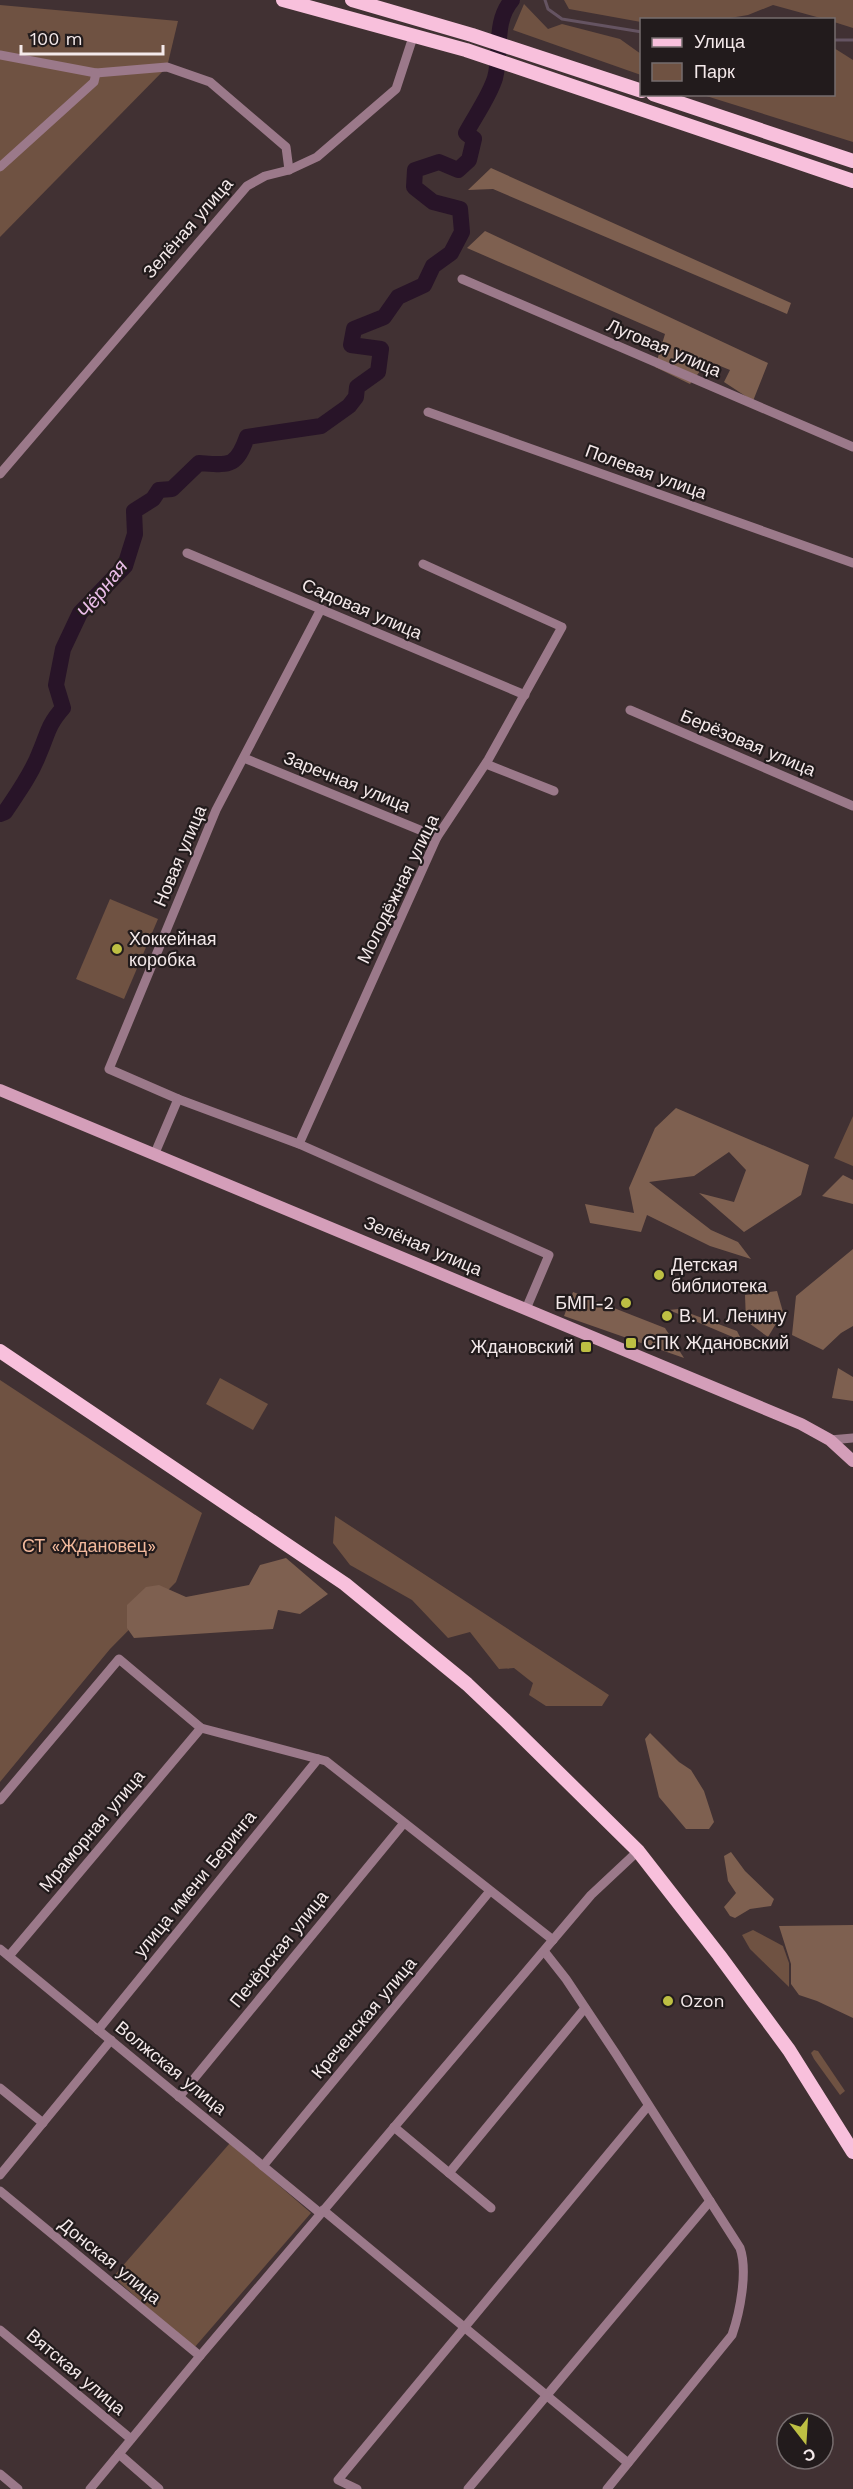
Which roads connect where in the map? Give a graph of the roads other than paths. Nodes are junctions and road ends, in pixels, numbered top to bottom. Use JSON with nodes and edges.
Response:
{"nodes":[{"id":1,"x":284,"y":0,"type":"edge"},
{"id":2,"x":352,"y":0,"type":"edge"},
{"id":3,"x":414,"y":34,"type":"junction"},
{"id":4,"x":0,"y":55,"type":"edge"},
{"id":5,"x":96,"y":73,"type":"junction"},
{"id":6,"x":640,"y":90,"type":"edge"},
{"id":7,"x":659,"y":96,"type":"edge"},
{"id":8,"x":853,"y":161,"type":"edge"},
{"id":9,"x":0,"y":167,"type":"edge"},
{"id":10,"x":289,"y":170,"type":"junction"},
{"id":11,"x":853,"y":181,"type":"edge"},
{"id":12,"x":462,"y":279,"type":"dead end"},
{"id":13,"x":428,"y":412,"type":"dead end"},
{"id":14,"x":853,"y":447,"type":"edge"},
{"id":15,"x":0,"y":474,"type":"edge"},
{"id":16,"x":187,"y":553,"type":"dead end"},
{"id":17,"x":853,"y":563,"type":"edge"},
{"id":18,"x":423,"y":564,"type":"dead end"},
{"id":19,"x":321,"y":609,"type":"junction"},
{"id":20,"x":525,"y":695,"type":"junction"},
{"id":21,"x":630,"y":710,"type":"dead end"},
{"id":22,"x":244,"y":758,"type":"junction"},
{"id":23,"x":486,"y":764,"type":"junction"},
{"id":24,"x":554,"y":791,"type":"dead end"},
{"id":25,"x":853,"y":806,"type":"edge"},
{"id":26,"x":437,"y":837,"type":"junction"},
{"id":27,"x":0,"y":1089,"type":"edge"},
{"id":28,"x":178,"y":1099,"type":"junction"},
{"id":29,"x":299,"y":1144,"type":"junction"},
{"id":30,"x":155,"y":1153,"type":"junction"},
{"id":31,"x":526,"y":1309,"type":"junction"},
{"id":32,"x":0,"y":1351,"type":"edge"},
{"id":33,"x":853,"y":1438,"type":"edge"},
{"id":34,"x":830,"y":1440,"type":"junction"},
{"id":35,"x":853,"y":1461,"type":"edge"},
{"id":36,"x":201,"y":1728,"type":"junction"},
{"id":37,"x":318,"y":1759,"type":"junction"},
{"id":38,"x":0,"y":1800,"type":"edge"},
{"id":39,"x":404,"y":1823,"type":"junction"},
{"id":40,"x":638,"y":1851,"type":"junction"},
{"id":41,"x":490,"y":1891,"type":"junction"},
{"id":42,"x":553,"y":1940,"type":"junction"},
{"id":43,"x":0,"y":1949,"type":"edge"},
{"id":44,"x":544,"y":1951,"type":"junction"},
{"id":45,"x":9,"y":1956,"type":"junction"},
{"id":46,"x":585,"y":2008,"type":"junction"},
{"id":47,"x":98,"y":2030,"type":"junction"},
{"id":48,"x":111,"y":2040,"type":"junction"},
{"id":49,"x":0,"y":2088,"type":"edge"},
{"id":50,"x":179,"y":2097,"type":"junction"},
{"id":51,"x":648,"y":2106,"type":"junction"},
{"id":52,"x":43,"y":2123,"type":"junction"},
{"id":53,"x":394,"y":2127,"type":"junction"},
{"id":54,"x":853,"y":2152,"type":"edge"},
{"id":55,"x":263,"y":2166,"type":"junction"},
{"id":56,"x":449,"y":2173,"type":"junction"},
{"id":57,"x":0,"y":2175,"type":"edge"},
{"id":58,"x":0,"y":2192,"type":"edge"},
{"id":59,"x":710,"y":2201,"type":"junction"},
{"id":60,"x":491,"y":2208,"type":"dead end"},
{"id":61,"x":322,"y":2212,"type":"junction"},
{"id":62,"x":463,"y":2327,"type":"junction"},
{"id":63,"x":0,"y":2330,"type":"edge"},
{"id":64,"x":200,"y":2356,"type":"junction"},
{"id":65,"x":547,"y":2395,"type":"junction"},
{"id":66,"x":131,"y":2439,"type":"junction"},
{"id":67,"x":119,"y":2454,"type":"junction"},
{"id":68,"x":628,"y":2463,"type":"junction"},
{"id":69,"x":0,"y":2474,"type":"edge"},
{"id":70,"x":18,"y":2489,"type":"edge"},
{"id":71,"x":90,"y":2489,"type":"edge"},
{"id":72,"x":159,"y":2489,"type":"edge"},
{"id":73,"x":357,"y":2489,"type":"edge"},
{"id":74,"x":468,"y":2489,"type":"edge"},
{"id":75,"x":607,"y":2489,"type":"edge"}],
"edges":[{"from":1,"to":3,"type":"main road"},
{"from":2,"to":6,"type":"main road"},
{"from":3,"to":10,"type":"street","name":"Зелёная улица"},
{"from":3,"to":11,"type":"main road"},
{"from":4,"to":5,"type":"street"},
{"from":5,"to":9,"type":"street"},
{"from":5,"to":10,"type":"street"},
{"from":7,"to":8,"type":"main road"},
{"from":10,"to":15,"type":"street","name":"Зелёная улица"},
{"from":12,"to":14,"type":"street","name":"Луговая улица"},
{"from":13,"to":17,"type":"street","name":"Полевая улица"},
{"from":16,"to":19,"type":"street","name":"Садовая улица"},
{"from":18,"to":20,"type":"street","name":"Молодёжная улица"},
{"from":19,"to":20,"type":"street","name":"Садовая улица"},
{"from":19,"to":22,"type":"street","name":"Новая улица"},
{"from":20,"to":23,"type":"street","name":"Молодёжная улица"},
{"from":21,"to":25,"type":"street","name":"Берёзовая улица"},
{"from":22,"to":26,"type":"street","name":"Заречная улица"},
{"from":22,"to":28,"type":"street","name":"Новая улица"},
{"from":23,"to":24,"type":"street"},
{"from":23,"to":26,"type":"street","name":"Молодёжная улица"},
{"from":26,"to":29,"type":"street","name":"Молодёжная улица"},
{"from":27,"to":30,"type":"street","name":"Зелёная улица"},
{"from":28,"to":29,"type":"street"},
{"from":28,"to":30,"type":"street"},
{"from":29,"to":31,"type":"street"},
{"from":30,"to":31,"type":"street","name":"Зелёная улица"},
{"from":31,"to":34,"type":"street","name":"Зелёная улица"},
{"from":32,"to":40,"type":"main road"},
{"from":33,"to":34,"type":"street"},
{"from":34,"to":35,"type":"street","name":"Зелёная улица"},
{"from":36,"to":37,"type":"street"},
{"from":36,"to":38,"type":"street"},
{"from":36,"to":45,"type":"street","name":"Мраморная улица"},
{"from":37,"to":39,"type":"street"},
{"from":37,"to":47,"type":"street","name":"улица имени Беринга"},
{"from":39,"to":41,"type":"street"},
{"from":39,"to":50,"type":"street","name":"Печёрская улица"},
{"from":40,"to":42,"type":"street"},
{"from":40,"to":54,"type":"main road"},
{"from":41,"to":42,"type":"street"},
{"from":41,"to":55,"type":"street","name":"Креченская улица"},
{"from":42,"to":44,"type":"street"},
{"from":43,"to":45,"type":"street","name":"Волжская улица"},
{"from":44,"to":46,"type":"street"},
{"from":44,"to":53,"type":"street"},
{"from":45,"to":47,"type":"street","name":"Волжская улица"},
{"from":46,"to":51,"type":"street"},
{"from":46,"to":56,"type":"street"},
{"from":47,"to":48,"type":"street","name":"Волжская улица"},
{"from":48,"to":50,"type":"street","name":"Волжская улица"},
{"from":48,"to":52,"type":"street"},
{"from":49,"to":52,"type":"street"},
{"from":50,"to":55,"type":"street","name":"Волжская улица"},
{"from":51,"to":59,"type":"street"},
{"from":51,"to":62,"type":"street"},
{"from":52,"to":57,"type":"street"},
{"from":53,"to":56,"type":"street"},
{"from":53,"to":61,"type":"street"},
{"from":55,"to":61,"type":"street","name":"Волжская улица"},
{"from":56,"to":60,"type":"street"},
{"from":58,"to":64,"type":"street","name":"Донская улица"},
{"from":59,"to":65,"type":"street"},
{"from":59,"to":68,"type":"street"},
{"from":61,"to":62,"type":"street","name":"Волжская улица"},
{"from":61,"to":64,"type":"street"},
{"from":62,"to":65,"type":"street","name":"Волжская улица"},
{"from":62,"to":73,"type":"street"},
{"from":63,"to":66,"type":"street","name":"Вятская улица"},
{"from":64,"to":66,"type":"street"},
{"from":65,"to":68,"type":"street","name":"Волжская улица"},
{"from":65,"to":74,"type":"street"},
{"from":66,"to":67,"type":"street"},
{"from":67,"to":71,"type":"street"},
{"from":67,"to":72,"type":"street"},
{"from":68,"to":75,"type":"street"},
{"from":69,"to":70,"type":"street"}]}
